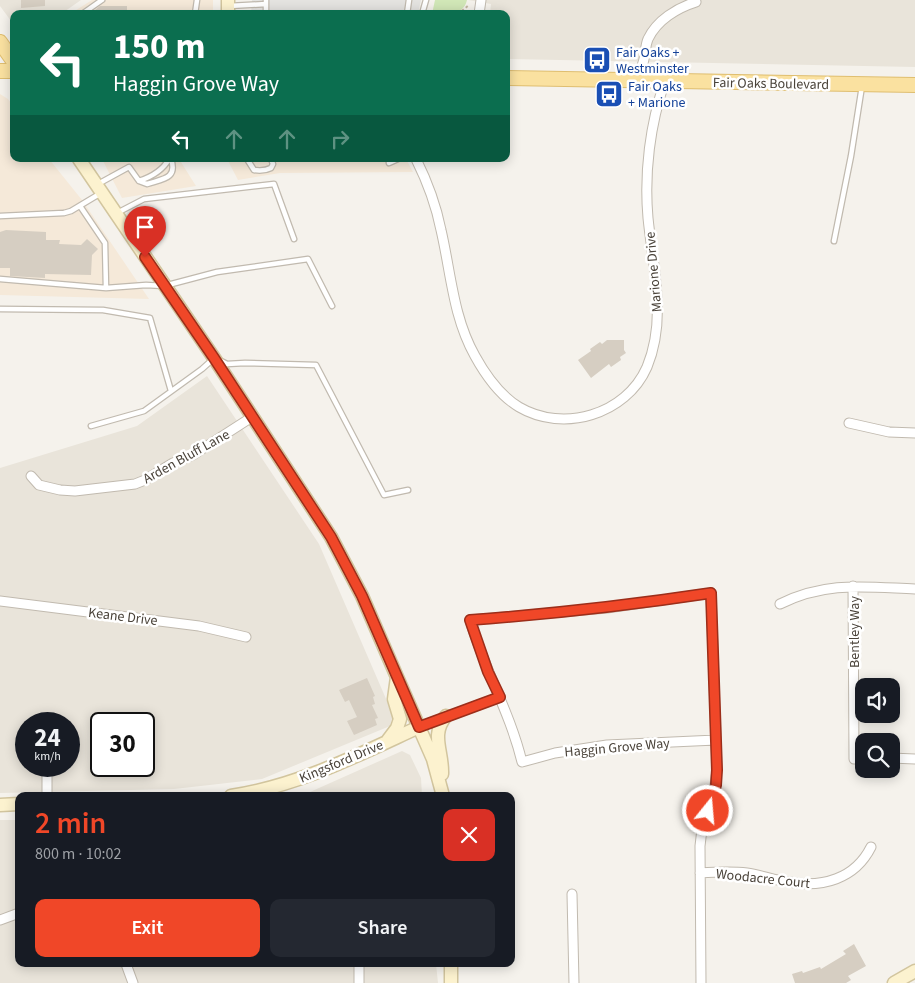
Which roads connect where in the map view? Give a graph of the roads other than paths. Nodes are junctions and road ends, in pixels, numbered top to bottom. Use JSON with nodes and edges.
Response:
{"nodes":[{"id":1,"x":102,"y":0,"type":"edge"},
{"id":2,"x":266,"y":2,"type":"edge"},
{"id":3,"x":696,"y":2,"type":"dead end"},
{"id":4,"x":228,"y":6,"type":"edge"},
{"id":5,"x":88,"y":10,"type":"edge"},
{"id":6,"x":0,"y":42,"type":"edge"},
{"id":7,"x":10,"y":56,"type":"edge"},
{"id":8,"x":510,"y":78,"type":"edge"},
{"id":9,"x":635,"y":80,"type":"junction"},
{"id":10,"x":665,"y":81,"type":"junction"},
{"id":11,"x":862,"y":84,"type":"junction"},
{"id":12,"x":915,"y":85,"type":"edge"},
{"id":13,"x":81,"y":162,"type":"edge"},
{"id":14,"x":167,"y":162,"type":"edge"},
{"id":15,"x":172,"y":162,"type":"edge"},
{"id":16,"x":250,"y":162,"type":"edge"},
{"id":17,"x":272,"y":162,"type":"edge"},
{"id":18,"x":417,"y":162,"type":"edge"},
{"id":19,"x":140,"y":181,"type":"junction"},
{"id":20,"x":99,"y":189,"type":"junction"},
{"id":21,"x":80,"y":206,"type":"junction"},
{"id":22,"x":116,"y":214,"type":"junction"},
{"id":23,"x":0,"y":216,"type":"edge"},
{"id":24,"x":294,"y":239,"type":"dead end"},
{"id":25,"x":834,"y":241,"type":"dead end"},
{"id":26,"x":0,"y":279,"type":"edge"},
{"id":27,"x":164,"y":286,"type":"junction"},
{"id":28,"x":106,"y":288,"type":"junction"},
{"id":29,"x":332,"y":306,"type":"dead end"},
{"id":30,"x":0,"y":309,"type":"edge"},
{"id":31,"x":214,"y":358,"type":"junction"},
{"id":32,"x":171,"y":391,"type":"junction"},
{"id":33,"x":252,"y":417,"type":"junction"},
{"id":34,"x":849,"y":423,"type":"dead end"},
{"id":35,"x":92,"y":426,"type":"dead end"},
{"id":36,"x":915,"y":433,"type":"edge"},
{"id":37,"x":30,"y":476,"type":"dead end"},
{"id":38,"x":408,"y":490,"type":"dead end"},
{"id":39,"x":853,"y":586,"type":"junction"},
{"id":40,"x":915,"y":589,"type":"edge"},
{"id":41,"x":0,"y":601,"type":"edge"},
{"id":42,"x":780,"y":604,"type":"dead end"},
{"id":43,"x":246,"y":637,"type":"dead end"},
{"id":44,"x":398,"y":677,"type":"junction"},
{"id":45,"x":500,"y":697,"type":"junction"},
{"id":46,"x":446,"y":716,"type":"junction"},
{"id":47,"x":419,"y":727,"type":"junction"},
{"id":48,"x":716,"y":740,"type":"junction"},
{"id":49,"x":386,"y":742,"type":"junction"},
{"id":50,"x":900,"y":758,"type":"edge"},
{"id":51,"x":915,"y":758,"type":"edge"},
{"id":52,"x":855,"y":760,"type":"edge"},
{"id":53,"x":47,"y":777,"type":"edge"},
{"id":54,"x":47,"y":792,"type":"edge"},
{"id":55,"x":252,"y":792,"type":"edge"},
{"id":56,"x":442,"y":792,"type":"edge"},
{"id":57,"x":443,"y":792,"type":"edge"},
{"id":58,"x":15,"y":804,"type":"edge"},
{"id":59,"x":0,"y":805,"type":"edge"},
{"id":60,"x":871,"y":847,"type":"dead end"},
{"id":61,"x":700,"y":872,"type":"junction"},
{"id":62,"x":572,"y":894,"type":"dead end"},
{"id":63,"x":15,"y":914,"type":"edge"},
{"id":64,"x":0,"y":920,"type":"edge"},
{"id":65,"x":127,"y":967,"type":"edge"},
{"id":66,"x":360,"y":967,"type":"edge"},
{"id":67,"x":451,"y":967,"type":"edge"},
{"id":68,"x":915,"y":971,"type":"edge"},
{"id":69,"x":133,"y":983,"type":"edge"},
{"id":70,"x":359,"y":983,"type":"edge"},
{"id":71,"x":451,"y":983,"type":"edge"},
{"id":72,"x":574,"y":983,"type":"edge"},
{"id":73,"x":701,"y":983,"type":"edge"},
{"id":74,"x":894,"y":983,"type":"edge"}],
"edges":[{"from":1,"to":5,"type":"lane"},
{"from":2,"to":4,"type":"lane"},
{"from":3,"to":9,"type":"street"},
{"from":6,"to":7,"type":"main road"},
{"from":8,"to":9,"type":"main road","name":"Fair Oaks Boulevard"},
{"from":9,"to":10,"type":"main road","name":"Fair Oaks Boulevard"},
{"from":10,"to":11,"type":"main road","name":"Fair Oaks Boulevard"},
{"from":10,"to":18,"type":"street","name":"Marione Drive"},
{"from":11,"to":12,"type":"main road","name":"Fair Oaks Boulevard"},
{"from":11,"to":25,"type":"lane"},
{"from":13,"to":20,"type":"street"},
{"from":14,"to":19,"type":"lane"},
{"from":15,"to":19,"type":"lane"},
{"from":16,"to":17,"type":"lane"},
{"from":19,"to":20,"type":"lane"},
{"from":20,"to":21,"type":"lane"},
{"from":20,"to":22,"type":"street"},
{"from":21,"to":23,"type":"lane"},
{"from":21,"to":28,"type":"lane"},
{"from":22,"to":24,"type":"lane"},
{"from":22,"to":27,"type":"street"},
{"from":26,"to":28,"type":"lane"},
{"from":27,"to":28,"type":"lane"},
{"from":27,"to":29,"type":"lane"},
{"from":27,"to":31,"type":"street"},
{"from":30,"to":32,"type":"lane"},
{"from":31,"to":32,"type":"lane"},
{"from":31,"to":33,"type":"street"},
{"from":31,"to":38,"type":"lane"},
{"from":32,"to":35,"type":"lane"},
{"from":33,"to":37,"type":"street","name":"Arden Bluff Lane"},
{"from":33,"to":44,"type":"street"},
{"from":34,"to":36,"type":"street"},
{"from":39,"to":40,"type":"street"},
{"from":39,"to":42,"type":"street"},
{"from":39,"to":52,"type":"street","name":"Bentley Way"},
{"from":41,"to":43,"type":"street","name":"Keane Drive"},
{"from":44,"to":47,"type":"street"},
{"from":44,"to":49,"type":"street"},
{"from":45,"to":46,"type":"street"},
{"from":45,"to":48,"type":"street","name":"Haggin Grove Way"},
{"from":45,"to":48,"type":"street","name":"Haggin Grove Way"},
{"from":46,"to":47,"type":"street"},
{"from":46,"to":57,"type":"street"},
{"from":47,"to":49,"type":"street","name":"Kingsford Drive"},
{"from":47,"to":56,"type":"street"},
{"from":48,"to":61,"type":"street"},
{"from":49,"to":55,"type":"street","name":"Kingsford Drive"},
{"from":50,"to":51,"type":"street"},
{"from":53,"to":54,"type":"street"},
{"from":58,"to":59,"type":"street"},
{"from":60,"to":61,"type":"street","name":"Woodacre Court"},
{"from":61,"to":73,"type":"street"},
{"from":62,"to":72,"type":"street"},
{"from":63,"to":64,"type":"street"},
{"from":65,"to":69,"type":"street"},
{"from":66,"to":70,"type":"street"},
{"from":67,"to":71,"type":"street"},
{"from":68,"to":74,"type":"street"}]}
